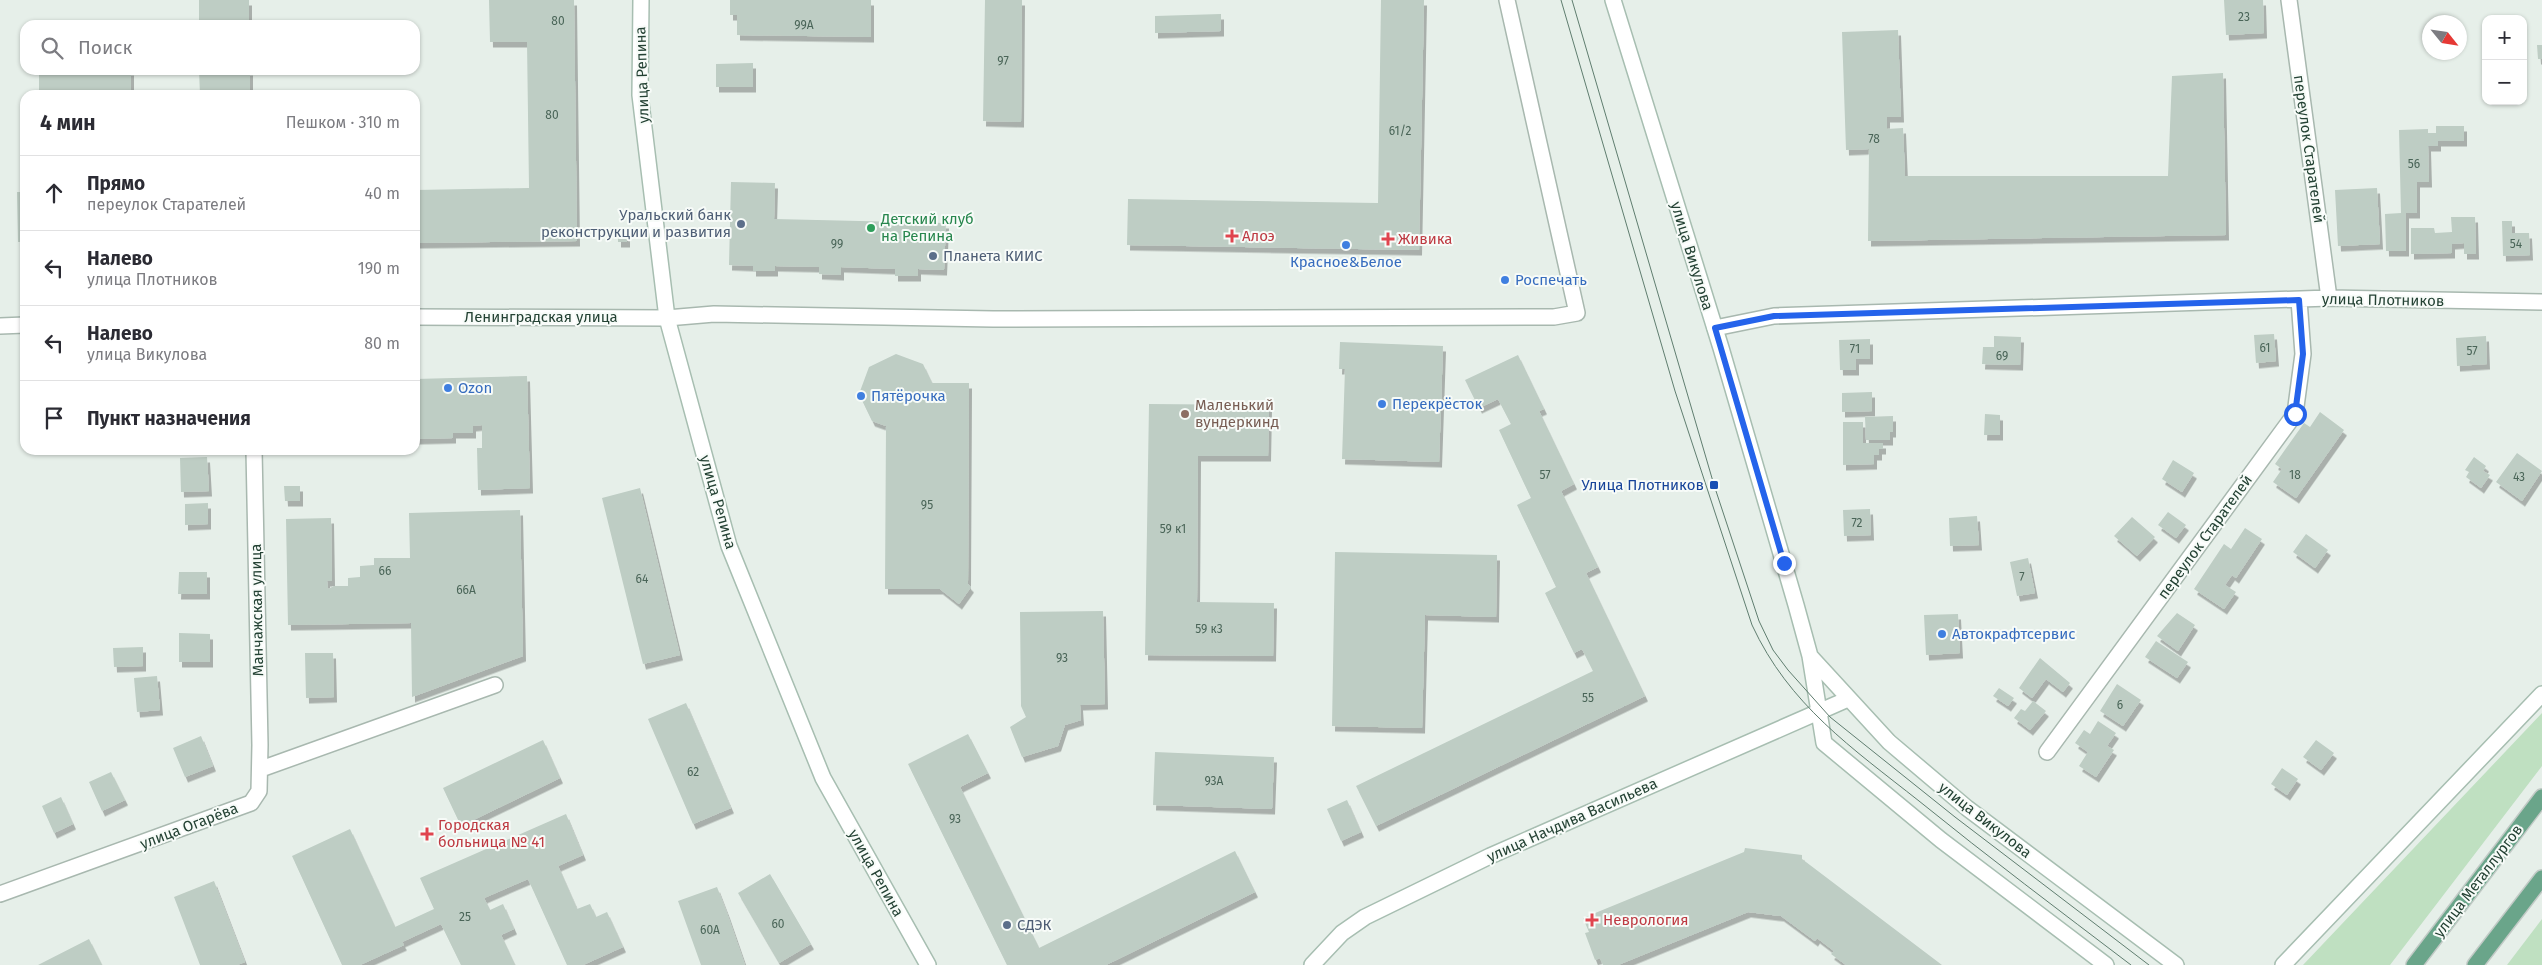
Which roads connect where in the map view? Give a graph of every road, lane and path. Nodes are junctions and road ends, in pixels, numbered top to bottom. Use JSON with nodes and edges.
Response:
{"nodes":[{"id":1,"x":641,"y":0,"type":"edge"},
{"id":2,"x":1507,"y":0,"type":"edge"},
{"id":3,"x":1613,"y":0,"type":"edge"},
{"id":4,"x":2289,"y":0,"type":"edge"},
{"id":5,"x":2329,"y":298,"type":"junction"},
{"id":6,"x":2299,"y":300,"type":"junction"},
{"id":7,"x":2542,"y":302,"type":"edge"},
{"id":8,"x":420,"y":317,"type":"edge"},
{"id":9,"x":667,"y":318,"type":"junction"},
{"id":10,"x":20,"y":325,"type":"edge"},
{"id":11,"x":0,"y":326,"type":"edge"},
{"id":12,"x":1715,"y":328,"type":"junction"},
{"id":13,"x":254,"y":455,"type":"edge"},
{"id":14,"x":1810,"y":656,"type":"junction"},
{"id":15,"x":495,"y":685,"type":"dead end"},
{"id":16,"x":2542,"y":694,"type":"edge"},
{"id":17,"x":1848,"y":699,"type":"junction"},
{"id":18,"x":1819,"y":713,"type":"junction"},
{"id":19,"x":2047,"y":752,"type":"dead end"},
{"id":20,"x":261,"y":769,"type":"junction"},
{"id":21,"x":2542,"y":797,"type":"edge"},
{"id":22,"x":2542,"y":878,"type":"edge"},
{"id":23,"x":0,"y":894,"type":"edge"},
{"id":24,"x":928,"y":965,"type":"edge"},
{"id":25,"x":1312,"y":965,"type":"edge"},
{"id":26,"x":2106,"y":965,"type":"edge"},
{"id":27,"x":2176,"y":965,"type":"edge"},
{"id":28,"x":2283,"y":965,"type":"edge"},
{"id":29,"x":2414,"y":965,"type":"edge"},
{"id":30,"x":2475,"y":965,"type":"edge"}],
"edges":[{"from":1,"to":9,"type":"street","name":"улица Репина"},
{"from":2,"to":9,"type":"street","name":"Ленинградская улица"},
{"from":3,"to":12,"type":"street","name":"улица Викулова"},
{"from":4,"to":5,"type":"street","name":"переулок Старателей"},
{"from":5,"to":6,"type":"street","name":"улица Плотников"},
{"from":5,"to":7,"type":"street","name":"улица Плотников"},
{"from":6,"to":12,"type":"street","name":"улица Плотников"},
{"from":6,"to":19,"type":"street","name":"переулок Старателей"},
{"from":8,"to":9,"type":"street","name":"Ленинградская улица"},
{"from":9,"to":24,"type":"street","name":"улица Репина"},
{"from":10,"to":11,"type":"street"},
{"from":12,"to":14,"type":"street","name":"улица Викулова"},
{"from":13,"to":20,"type":"street","name":"Манчажская улица"},
{"from":14,"to":17,"type":"street","name":"улица Викулова"},
{"from":14,"to":18,"type":"street","name":"улица Викулова"},
{"from":15,"to":20,"type":"street"},
{"from":16,"to":28,"type":"street"},
{"from":17,"to":18,"type":"street","name":"улица Начдива Васильева"},
{"from":17,"to":27,"type":"street","name":"улица Викулова"},
{"from":18,"to":25,"type":"street","name":"улица Начдива Васильева"},
{"from":18,"to":26,"type":"street","name":"улица Викулова"},
{"from":20,"to":23,"type":"street","name":"улица Огарёва"},
{"from":21,"to":29,"type":"main road","name":"улица Металлургов"},
{"from":22,"to":30,"type":"main road"}]}
